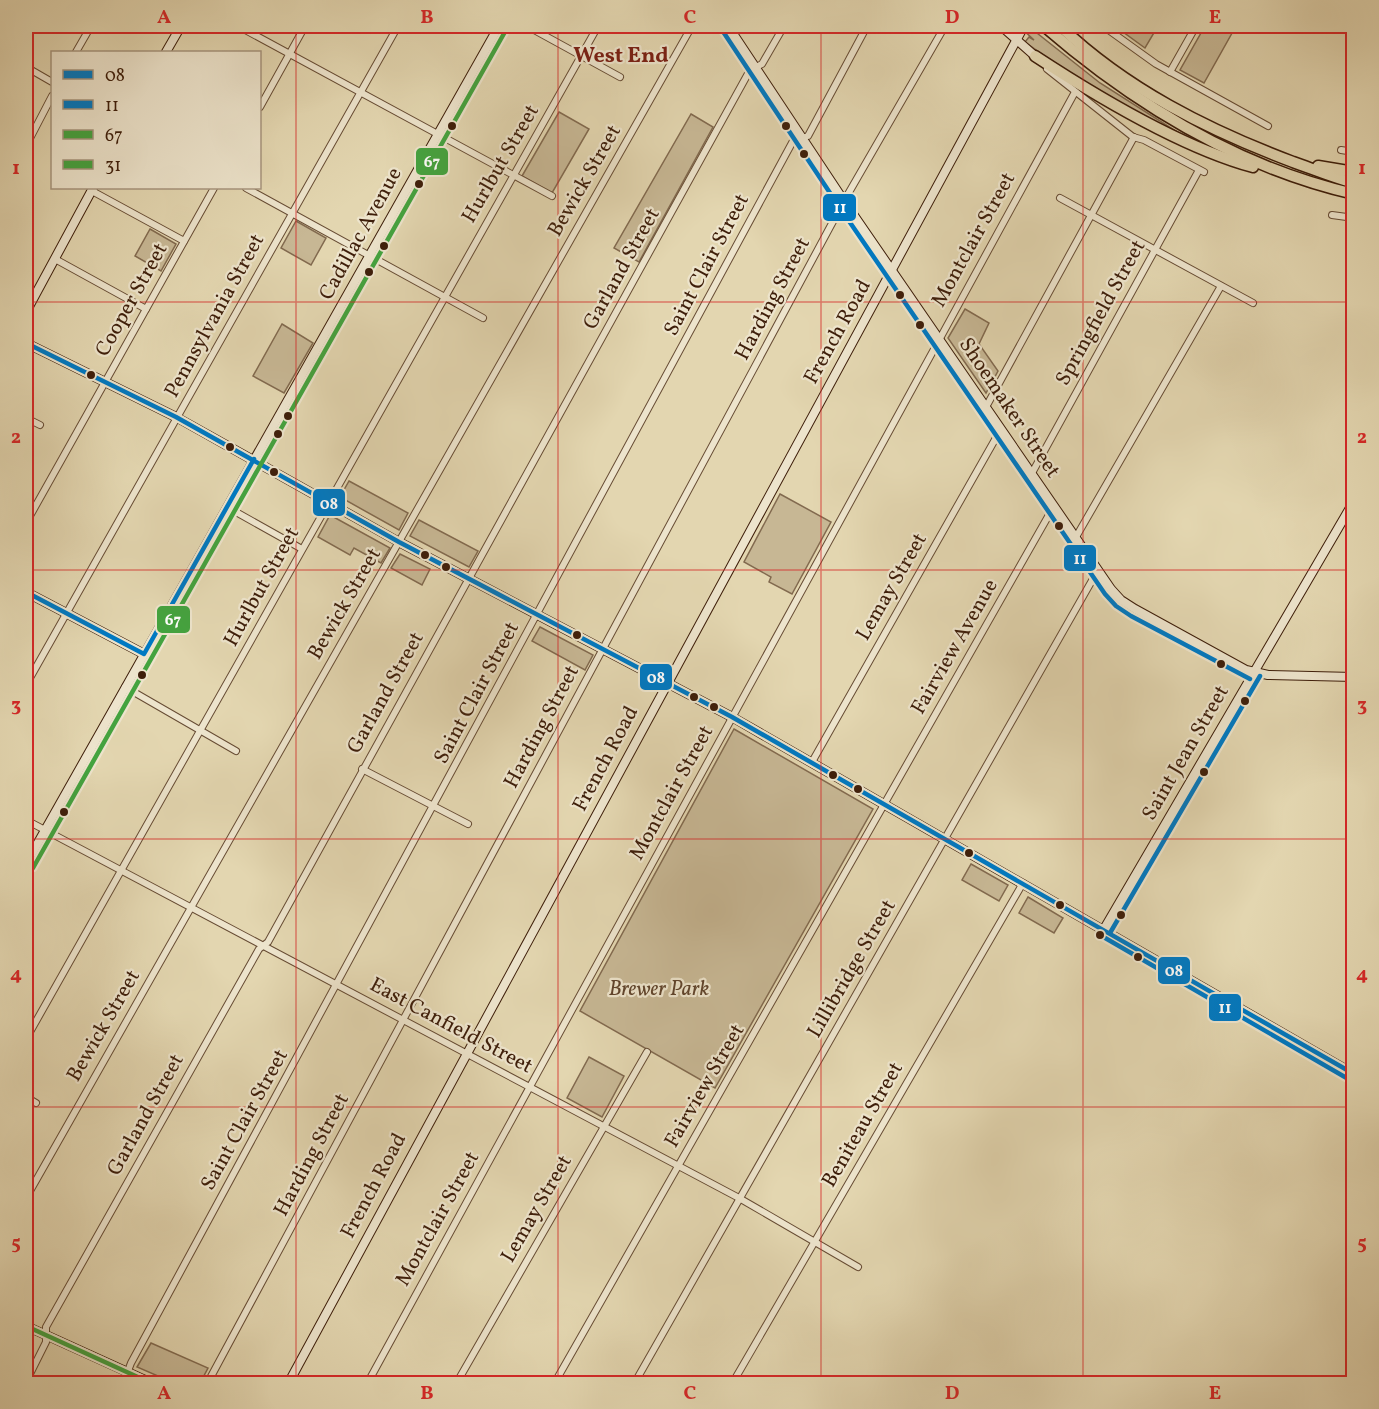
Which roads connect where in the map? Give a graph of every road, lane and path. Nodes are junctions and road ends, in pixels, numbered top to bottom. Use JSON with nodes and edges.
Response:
{"nodes":[{"id":1,"x":91,"y":26,"type":"edge"},
{"id":2,"x":181,"y":26,"type":"edge"},
{"id":3,"x":238,"y":26,"type":"edge"},
{"id":4,"x":305,"y":26,"type":"edge"},
{"id":5,"x":398,"y":26,"type":"edge"},
{"id":6,"x":499,"y":26,"type":"edge"},
{"id":7,"x":527,"y":26,"type":"edge"},
{"id":8,"x":598,"y":26,"type":"edge"},
{"id":9,"x":692,"y":26,"type":"edge"},
{"id":10,"x":728,"y":26,"type":"edge"},
{"id":11,"x":783,"y":26,"type":"edge"},
{"id":12,"x":867,"y":26,"type":"edge"},
{"id":13,"x":945,"y":26,"type":"edge"},
{"id":14,"x":1001,"y":26,"type":"edge"},
{"id":15,"x":1044,"y":26,"type":"edge"},
{"id":16,"x":1060,"y":26,"type":"edge"},
{"id":17,"x":1196,"y":26,"type":"edge"},
{"id":18,"x":1024,"y":27,"type":"edge"},
{"id":19,"x":1108,"y":27,"type":"edge"},
{"id":20,"x":1016,"y":39,"type":"junction"},
{"id":21,"x":77,"y":51,"type":"edge"},
{"id":22,"x":167,"y":51,"type":"edge"},
{"id":23,"x":289,"y":54,"type":"junction"},
{"id":24,"x":581,"y":56,"type":"junction"},
{"id":25,"x":1035,"y":56,"type":"junction"},
{"id":26,"x":26,"y":67,"type":"edge"},
{"id":27,"x":756,"y":68,"type":"junction"},
{"id":28,"x":1170,"y":72,"type":"junction"},
{"id":29,"x":620,"y":77,"type":"dead end"},
{"id":30,"x":51,"y":81,"type":"edge"},
{"id":31,"x":360,"y":92,"type":"junction"},
{"id":32,"x":1075,"y":92,"type":"junction"},
{"id":33,"x":51,"y":98,"type":"edge"},
{"id":34,"x":261,"y":105,"type":"edge"},
{"id":35,"x":1268,"y":126,"type":"dead end"},
{"id":36,"x":438,"y":134,"type":"junction"},
{"id":37,"x":1134,"y":137,"type":"junction"},
{"id":38,"x":802,"y":138,"type":"junction"},
{"id":39,"x":26,"y":146,"type":"edge"},
{"id":40,"x":1341,"y":150,"type":"dead end"},
{"id":41,"x":1353,"y":152,"type":"edge"},
{"id":42,"x":1291,"y":161,"type":"junction"},
{"id":43,"x":1353,"y":172,"type":"edge"},
{"id":44,"x":514,"y":175,"type":"junction"},
{"id":45,"x":1284,"y":175,"type":"junction"},
{"id":46,"x":1353,"y":183,"type":"edge"},
{"id":47,"x":92,"y":189,"type":"edge"},
{"id":48,"x":213,"y":189,"type":"edge"},
{"id":49,"x":248,"y":189,"type":"edge"},
{"id":50,"x":1353,"y":194,"type":"edge"},
{"id":51,"x":552,"y":196,"type":"dead end"},
{"id":52,"x":1060,"y":198,"type":"dead end"},
{"id":53,"x":844,"y":201,"type":"junction"},
{"id":54,"x":292,"y":213,"type":"junction"},
{"id":55,"x":1092,"y":215,"type":"junction"},
{"id":56,"x":1332,"y":215,"type":"dead end"},
{"id":57,"x":1353,"y":218,"type":"edge"},
{"id":58,"x":184,"y":242,"type":"junction"},
{"id":59,"x":1155,"y":250,"type":"junction"},
{"id":60,"x":369,"y":255,"type":"junction"},
{"id":61,"x":55,"y":259,"type":"junction"},
{"id":62,"x":892,"y":271,"type":"junction"},
{"id":63,"x":1221,"y":286,"type":"junction"},
{"id":64,"x":444,"y":297,"type":"junction"},
{"id":65,"x":1253,"y":303,"type":"dead end"},
{"id":66,"x":146,"y":309,"type":"junction"},
{"id":67,"x":26,"y":312,"type":"edge"},
{"id":68,"x":483,"y":318,"type":"dead end"},
{"id":69,"x":939,"y":339,"type":"junction"},
{"id":70,"x":26,"y":343,"type":"edge"},
{"id":71,"x":106,"y":380,"type":"junction"},
{"id":72,"x":986,"y":406,"type":"junction"},
{"id":73,"x":26,"y":417,"type":"edge"},
{"id":74,"x":176,"y":417,"type":"junction"},
{"id":75,"x":40,"y":425,"type":"dead end"},
{"id":76,"x":1001,"y":429,"type":"junction"},
{"id":77,"x":254,"y":459,"type":"junction"},
{"id":78,"x":1032,"y":473,"type":"junction"},
{"id":79,"x":1353,"y":501,"type":"edge"},
{"id":80,"x":328,"y":503,"type":"junction"},
{"id":81,"x":1054,"y":506,"type":"junction"},
{"id":82,"x":26,"y":507,"type":"edge"},
{"id":83,"x":227,"y":507,"type":"junction"},
{"id":84,"x":33,"y":511,"type":"junction"},
{"id":85,"x":26,"y":524,"type":"edge"},
{"id":86,"x":1076,"y":537,"type":"junction"},
{"id":87,"x":399,"y":542,"type":"junction"},
{"id":88,"x":302,"y":549,"type":"junction"},
{"id":89,"x":1098,"y":570,"type":"junction"},
{"id":90,"x":469,"y":579,"type":"junction"},
{"id":91,"x":26,"y":592,"type":"edge"},
{"id":92,"x":66,"y":613,"type":"junction"},
{"id":93,"x":538,"y":615,"type":"junction"},
{"id":94,"x":603,"y":649,"type":"junction"},
{"id":95,"x":144,"y":654,"type":"junction"},
{"id":96,"x":1254,"y":672,"type":"junction"},
{"id":97,"x":1353,"y":677,"type":"edge"},
{"id":98,"x":667,"y":683,"type":"junction"},
{"id":99,"x":26,"y":685,"type":"edge"},
{"id":100,"x":126,"y":687,"type":"junction"},
{"id":101,"x":732,"y":717,"type":"junction"},
{"id":102,"x":200,"y":730,"type":"junction"},
{"id":103,"x":236,"y":751,"type":"dead end"},
{"id":104,"x":812,"y":762,"type":"junction"},
{"id":105,"x":362,"y":769,"type":"junction"},
{"id":106,"x":886,"y":804,"type":"junction"},
{"id":107,"x":435,"y":807,"type":"junction"},
{"id":108,"x":26,"y":820,"type":"edge"},
{"id":109,"x":468,"y":824,"type":"dead end"},
{"id":110,"x":45,"y":830,"type":"junction"},
{"id":111,"x":946,"y":838,"type":"junction"},
{"id":112,"x":26,"y":864,"type":"edge"},
{"id":113,"x":120,"y":871,"type":"junction"},
{"id":114,"x":1023,"y":883,"type":"junction"},
{"id":115,"x":190,"y":908,"type":"junction"},
{"id":116,"x":1104,"y":929,"type":"junction"},
{"id":117,"x":263,"y":945,"type":"junction"},
{"id":118,"x":338,"y":984,"type":"junction"},
{"id":119,"x":403,"y":1020,"type":"junction"},
{"id":120,"x":26,"y":1039,"type":"edge"},
{"id":121,"x":647,"y":1052,"type":"dead end"},
{"id":122,"x":466,"y":1054,"type":"junction"},
{"id":123,"x":1353,"y":1074,"type":"edge"},
{"id":124,"x":530,"y":1087,"type":"junction"},
{"id":125,"x":26,"y":1097,"type":"edge"},
{"id":126,"x":36,"y":1103,"type":"dead end"},
{"id":127,"x":603,"y":1126,"type":"junction"},
{"id":128,"x":679,"y":1166,"type":"junction"},
{"id":129,"x":26,"y":1198,"type":"edge"},
{"id":130,"x":740,"y":1198,"type":"junction"},
{"id":131,"x":814,"y":1240,"type":"junction"},
{"id":132,"x":858,"y":1267,"type":"dead end"},
{"id":133,"x":26,"y":1326,"type":"edge"},
{"id":134,"x":46,"y":1335,"type":"junction"},
{"id":135,"x":129,"y":1372,"type":"junction"},
{"id":136,"x":26,"y":1382,"type":"edge"},
{"id":137,"x":123,"y":1383,"type":"edge"},
{"id":138,"x":154,"y":1383,"type":"edge"},
{"id":139,"x":207,"y":1383,"type":"edge"},
{"id":140,"x":288,"y":1383,"type":"edge"},
{"id":141,"x":367,"y":1383,"type":"edge"},
{"id":142,"x":456,"y":1383,"type":"edge"},
{"id":143,"x":554,"y":1383,"type":"edge"},
{"id":144,"x":634,"y":1383,"type":"edge"},
{"id":145,"x":732,"y":1383,"type":"edge"}],
"edges":[{"from":1,"to":21,"type":"street"},
{"from":2,"to":22,"type":"street"},
{"from":3,"to":23,"type":"street"},
{"from":4,"to":23,"type":"street"},
{"from":5,"to":31,"type":"street","name":"Pennsylvania Street"},
{"from":6,"to":36,"type":"street","name":"Cadillac Avenue"},
{"from":7,"to":24,"type":"street"},
{"from":8,"to":24,"type":"street","name":"Hurlbut Street"},
{"from":9,"to":87,"type":"street","name":"Bewick Street"},
{"from":10,"to":27,"type":"street","name":"Shoemaker Street"},
{"from":11,"to":27,"type":"street","name":"Garland Street"},
{"from":12,"to":38,"type":"street","name":"Saint Clair Street"},
{"from":13,"to":53,"type":"street","name":"Harding Street"},
{"from":14,"to":20,"type":"street"},
{"from":15,"to":45,"type":"highway"},
{"from":16,"to":42,"type":"highway"},
{"from":17,"to":28,"type":"street"},
{"from":18,"to":20,"type":"street","name":"French Road"},
{"from":19,"to":28,"type":"street"},
{"from":20,"to":25,"type":"street"},
{"from":20,"to":62,"type":"street","name":"French Road"},
{"from":23,"to":31,"type":"street"},
{"from":23,"to":34,"type":"street"},
{"from":24,"to":29,"type":"street"},
{"from":24,"to":44,"type":"street","name":"Hurlbut Street"},
{"from":25,"to":32,"type":"street"},
{"from":25,"to":45,"type":"highway"},
{"from":26,"to":30,"type":"street"},
{"from":27,"to":38,"type":"street","name":"Shoemaker Street"},
{"from":27,"to":90,"type":"street","name":"Garland Street"},
{"from":28,"to":35,"type":"street"},
{"from":31,"to":36,"type":"street"},
{"from":31,"to":54,"type":"street","name":"Pennsylvania Street"},
{"from":32,"to":37,"type":"street"},
{"from":32,"to":69,"type":"street","name":"Montclair Street"},
{"from":33,"to":39,"type":"street"},
{"from":36,"to":44,"type":"street"},
{"from":36,"to":60,"type":"street","name":"Cadillac Avenue"},
{"from":37,"to":55,"type":"street"},
{"from":37,"to":59,"type":"street","name":"Springfield Street"},
{"from":38,"to":53,"type":"street","name":"Shoemaker Street"},
{"from":38,"to":93,"type":"street","name":"Saint Clair Street"},
{"from":40,"to":41,"type":"street"},
{"from":42,"to":43,"type":"highway"},
{"from":42,"to":46,"type":"highway"},
{"from":44,"to":51,"type":"street"},
{"from":44,"to":64,"type":"street","name":"Hurlbut Street"},
{"from":45,"to":50,"type":"highway"},
{"from":47,"to":58,"type":"street"},
{"from":47,"to":61,"type":"street"},
{"from":48,"to":58,"type":"street","name":"Cooper Street"},
{"from":49,"to":54,"type":"street"},
{"from":52,"to":55,"type":"street"},
{"from":53,"to":62,"type":"street","name":"Shoemaker Street"},
{"from":53,"to":94,"type":"street","name":"Harding Street"},
{"from":54,"to":60,"type":"street"},
{"from":54,"to":74,"type":"street","name":"Pennsylvania Street"},
{"from":55,"to":59,"type":"street"},
{"from":55,"to":72,"type":"street"},
{"from":56,"to":57,"type":"street"},
{"from":58,"to":66,"type":"street","name":"Cooper Street"},
{"from":59,"to":63,"type":"street"},
{"from":59,"to":78,"type":"street","name":"Springfield Street"},
{"from":60,"to":64,"type":"street"},
{"from":60,"to":77,"type":"street","name":"Cadillac Avenue"},
{"from":61,"to":66,"type":"street"},
{"from":61,"to":67,"type":"street"},
{"from":62,"to":69,"type":"street","name":"Shoemaker Street"},
{"from":62,"to":98,"type":"street","name":"French Road"},
{"from":63,"to":65,"type":"street"},
{"from":63,"to":86,"type":"street"},
{"from":64,"to":68,"type":"street"},
{"from":64,"to":80,"type":"street","name":"Hurlbut Street"},
{"from":66,"to":71,"type":"street","name":"Cooper Street"},
{"from":69,"to":72,"type":"street","name":"Shoemaker Street"},
{"from":69,"to":101,"type":"street","name":"Montclair Street"},
{"from":70,"to":71,"type":"street"},
{"from":71,"to":74,"type":"street"},
{"from":71,"to":84,"type":"street","name":"Cooper Street"},
{"from":72,"to":76,"type":"street","name":"Shoemaker Street"},
{"from":73,"to":75,"type":"street"},
{"from":74,"to":77,"type":"street"},
{"from":74,"to":92,"type":"street","name":"Pennsylvania Street"},
{"from":76,"to":78,"type":"street","name":"Shoemaker Street"},
{"from":76,"to":104,"type":"street","name":"Lemay Street"},
{"from":77,"to":80,"type":"street"},
{"from":77,"to":83,"type":"street","name":"Cadillac Avenue"},
{"from":78,"to":81,"type":"street","name":"Shoemaker Street"},
{"from":79,"to":96,"type":"street","name":"Saint Jean Street"},
{"from":80,"to":87,"type":"street"},
{"from":80,"to":88,"type":"street","name":"Hurlbut Street"},
{"from":81,"to":86,"type":"street","name":"Shoemaker Street"},
{"from":81,"to":106,"type":"street","name":"Fairview Avenue"},
{"from":82,"to":84,"type":"street"},
{"from":83,"to":88,"type":"street"},
{"from":83,"to":95,"type":"street","name":"Cadillac Avenue"},
{"from":84,"to":85,"type":"street","name":"Cooper Street"},
{"from":86,"to":89,"type":"street","name":"Shoemaker Street"},
{"from":87,"to":90,"type":"street"},
{"from":87,"to":115,"type":"street","name":"Bewick Street"},
{"from":88,"to":102,"type":"street","name":"Hurlbut Street"},
{"from":89,"to":96,"type":"street","name":"Shoemaker Street"},
{"from":89,"to":111,"type":"street","name":"Lillibridge Street"},
{"from":90,"to":93,"type":"street"},
{"from":90,"to":105,"type":"street","name":"Garland Street"},
{"from":91,"to":92,"type":"street"},
{"from":92,"to":95,"type":"street"},
{"from":92,"to":99,"type":"street","name":"Pennsylvania Street"},
{"from":93,"to":94,"type":"street"},
{"from":93,"to":107,"type":"street","name":"Saint Clair Street"},
{"from":94,"to":98,"type":"street"},
{"from":94,"to":119,"type":"street","name":"Harding Street"},
{"from":95,"to":100,"type":"street","name":"Cadillac Avenue"},
{"from":96,"to":97,"type":"street","name":"Shoemaker Street"},
{"from":96,"to":116,"type":"street","name":"Saint Jean Street"},
{"from":98,"to":101,"type":"street"},
{"from":98,"to":122,"type":"street","name":"French Road"},
{"from":100,"to":102,"type":"street"},
{"from":100,"to":110,"type":"street","name":"Cadillac Avenue"},
{"from":101,"to":104,"type":"street"},
{"from":101,"to":124,"type":"street","name":"Montclair Street"},
{"from":102,"to":103,"type":"street"},
{"from":102,"to":113,"type":"street","name":"Hurlbut Street"},
{"from":104,"to":106,"type":"street"},
{"from":105,"to":107,"type":"street"},
{"from":105,"to":117,"type":"street","name":"Garland Street"},
{"from":106,"to":111,"type":"street"},
{"from":106,"to":128,"type":"street","name":"Fairview Street"},
{"from":107,"to":109,"type":"street"},
{"from":107,"to":118,"type":"street","name":"Saint Clair Street"},
{"from":108,"to":110,"type":"street","name":"East Canfield Street"},
{"from":110,"to":112,"type":"street","name":"Cadillac Avenue"},
{"from":110,"to":113,"type":"street","name":"East Canfield Street"},
{"from":111,"to":114,"type":"street"},
{"from":111,"to":130,"type":"street","name":"Lillibridge Street"},
{"from":113,"to":115,"type":"street","name":"East Canfield Street"},
{"from":113,"to":120,"type":"street","name":"Hurlbut Street"},
{"from":114,"to":116,"type":"street"},
{"from":114,"to":131,"type":"street","name":"Beniteau Street"},
{"from":115,"to":117,"type":"street","name":"East Canfield Street"},
{"from":115,"to":129,"type":"street","name":"Bewick Street"},
{"from":116,"to":123,"type":"street"},
{"from":117,"to":118,"type":"street","name":"East Canfield Street"},
{"from":117,"to":134,"type":"street","name":"Garland Street"},
{"from":118,"to":119,"type":"street","name":"East Canfield Street"},
{"from":118,"to":135,"type":"street","name":"Saint Clair Street"},
{"from":119,"to":122,"type":"street","name":"East Canfield Street"},
{"from":119,"to":139,"type":"street","name":"Harding Street"},
{"from":121,"to":127,"type":"street","name":"Lemay Street"},
{"from":122,"to":124,"type":"street","name":"East Canfield Street"},
{"from":122,"to":140,"type":"street","name":"French Road"},
{"from":124,"to":127,"type":"street","name":"East Canfield Street"},
{"from":124,"to":141,"type":"street","name":"Montclair Street"},
{"from":125,"to":126,"type":"street"},
{"from":127,"to":128,"type":"street","name":"East Canfield Street"},
{"from":127,"to":142,"type":"street","name":"Lemay Street"},
{"from":128,"to":130,"type":"street","name":"East Canfield Street"},
{"from":128,"to":143,"type":"street","name":"Fairview Street"},
{"from":130,"to":131,"type":"street","name":"East Canfield Street"},
{"from":130,"to":144,"type":"street","name":"Lillibridge Street"},
{"from":131,"to":132,"type":"street","name":"East Canfield Street"},
{"from":131,"to":145,"type":"street","name":"Beniteau Street"},
{"from":133,"to":134,"type":"street"},
{"from":134,"to":135,"type":"street"},
{"from":134,"to":136,"type":"street","name":"Garland Street"},
{"from":135,"to":137,"type":"street","name":"Saint Clair Street"},
{"from":135,"to":138,"type":"street"}]}
